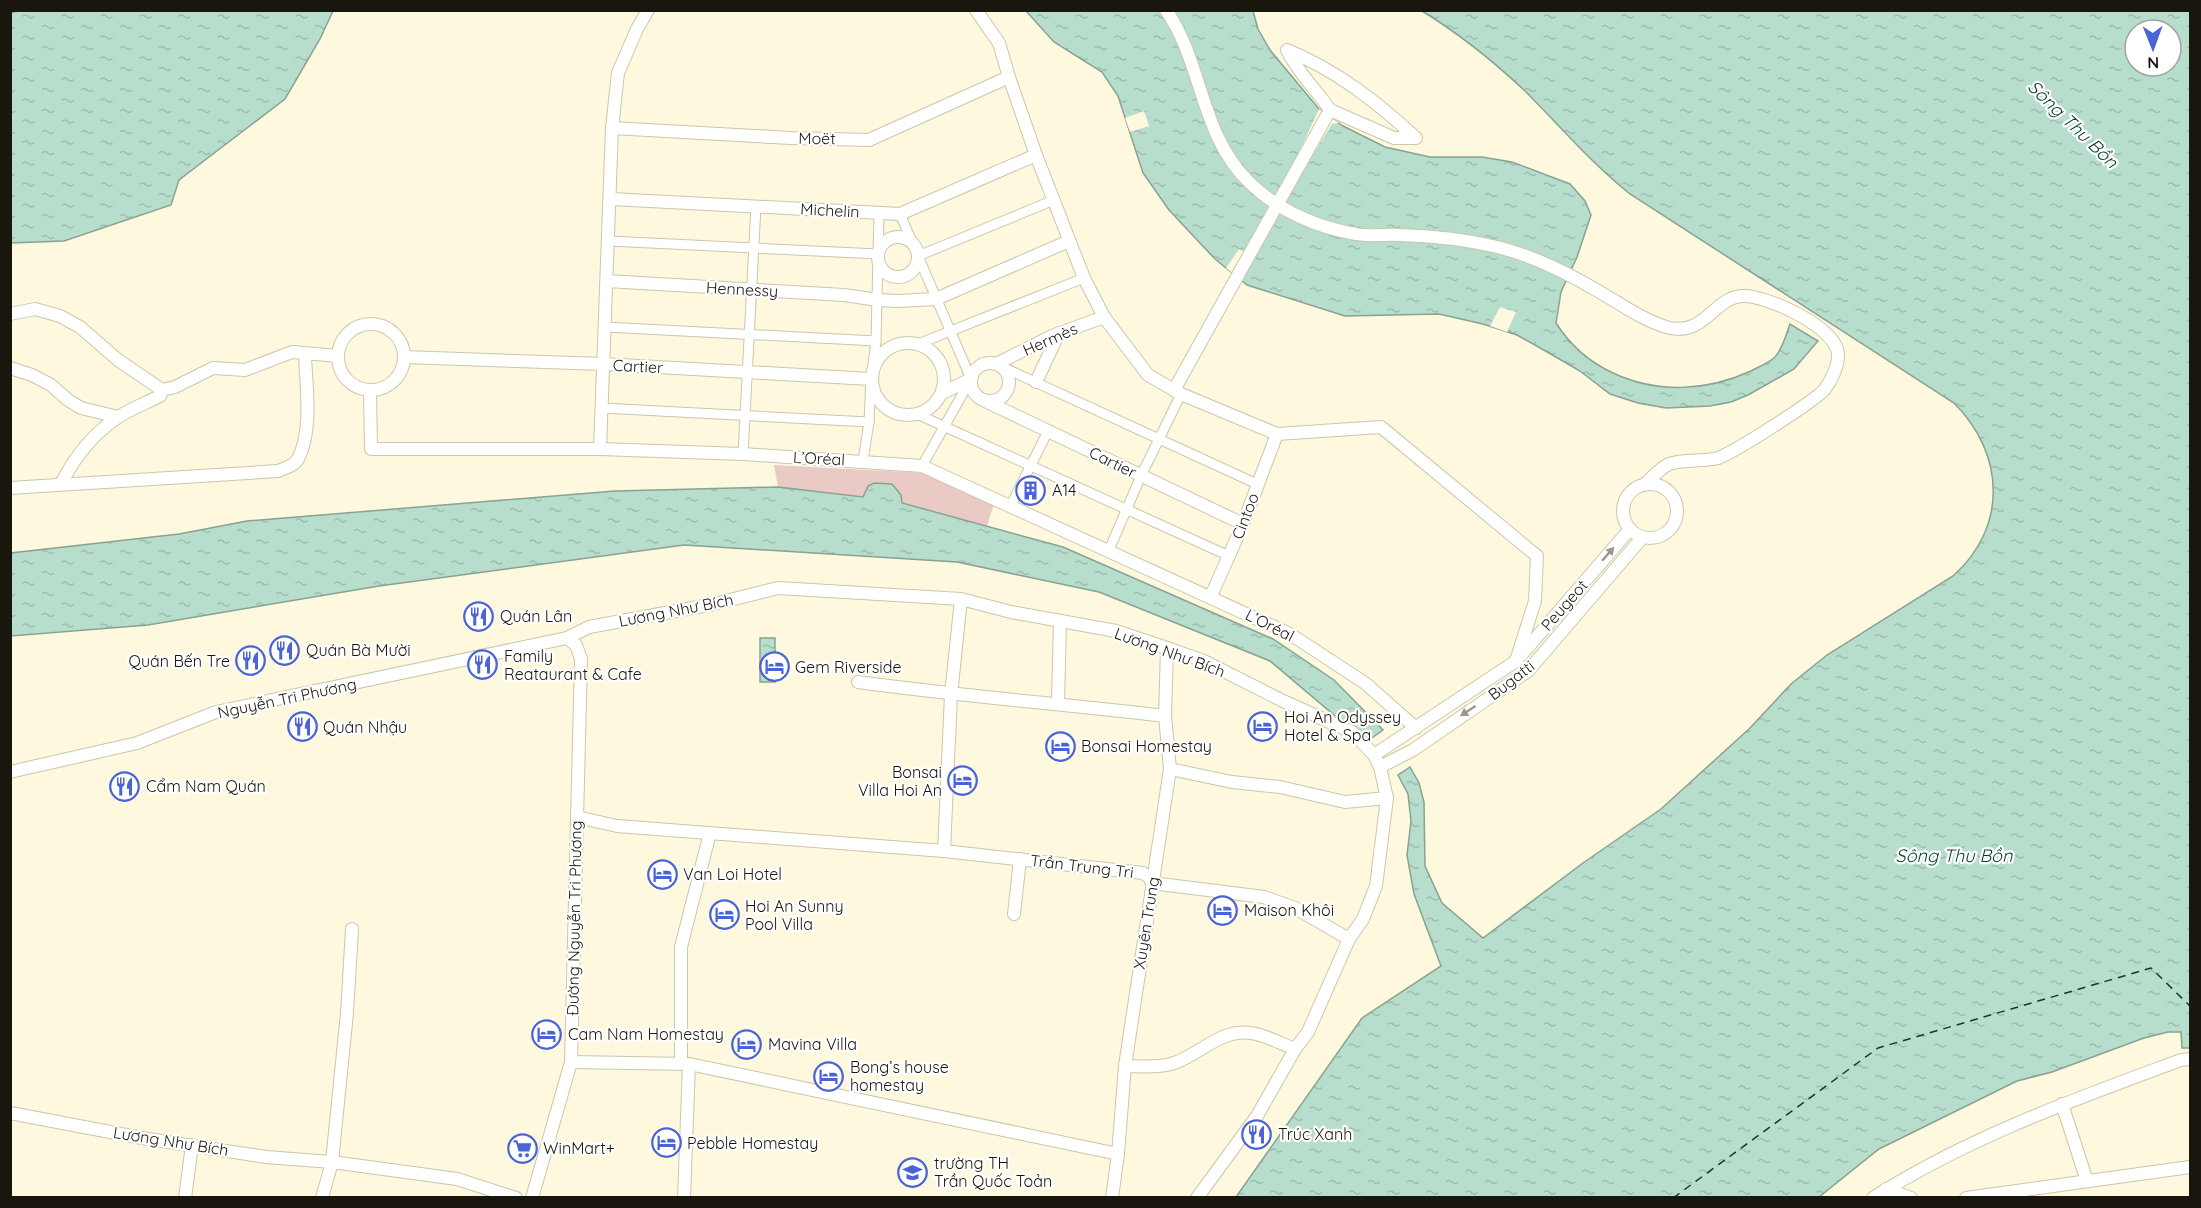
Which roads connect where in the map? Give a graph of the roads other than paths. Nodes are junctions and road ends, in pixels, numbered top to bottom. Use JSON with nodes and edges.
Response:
{"nodes":[{"id":1,"x":648,"y":10,"type":"edge"},
{"id":2,"x":976,"y":10,"type":"edge"},
{"id":3,"x":1166,"y":10,"type":"edge"},
{"id":4,"x":1009,"y":78,"type":"junction"},
{"id":5,"x":1330,"y":110,"type":"junction"},
{"id":6,"x":612,"y":128,"type":"junction"},
{"id":7,"x":1036,"y":155,"type":"junction"},
{"id":8,"x":610,"y":199,"type":"junction"},
{"id":9,"x":1054,"y":200,"type":"junction"},
{"id":10,"x":1278,"y":204,"type":"junction"},
{"id":11,"x":756,"y":207,"type":"junction"},
{"id":12,"x":879,"y":212,"type":"junction"},
{"id":13,"x":900,"y":214,"type":"junction"},
{"id":14,"x":609,"y":241,"type":"junction"},
{"id":15,"x":1070,"y":241,"type":"junction"},
{"id":16,"x":754,"y":249,"type":"junction"},
{"id":17,"x":878,"y":254,"type":"junction"},
{"id":18,"x":918,"y":256,"type":"junction"},
{"id":19,"x":1084,"y":278,"type":"junction"},
{"id":20,"x":607,"y":281,"type":"junction"},
{"id":21,"x":752,"y":289,"type":"junction"},
{"id":22,"x":936,"y":299,"type":"junction"},
{"id":23,"x":878,"y":300,"type":"junction"},
{"id":24,"x":10,"y":314,"type":"edge"},
{"id":25,"x":1104,"y":316,"type":"junction"},
{"id":26,"x":605,"y":327,"type":"junction"},
{"id":27,"x":950,"y":331,"type":"junction"},
{"id":28,"x":1059,"y":333,"type":"junction"},
{"id":29,"x":750,"y":334,"type":"junction"},
{"id":30,"x":876,"y":340,"type":"junction"},
{"id":31,"x":918,"y":344,"type":"junction"},
{"id":32,"x":305,"y":354,"type":"junction"},
{"id":33,"x":338,"y":356,"type":"junction"},
{"id":34,"x":405,"y":357,"type":"junction"},
{"id":35,"x":604,"y":364,"type":"junction"},
{"id":36,"x":996,"y":364,"type":"junction"},
{"id":37,"x":10,"y":368,"type":"edge"},
{"id":38,"x":748,"y":372,"type":"junction"},
{"id":39,"x":871,"y":379,"type":"junction"},
{"id":40,"x":971,"y":379,"type":"junction"},
{"id":41,"x":1036,"y":382,"type":"junction"},
{"id":42,"x":162,"y":390,"type":"junction"},
{"id":43,"x":370,"y":390,"type":"junction"},
{"id":44,"x":1177,"y":392,"type":"junction"},
{"id":45,"x":942,"y":393,"type":"junction"},
{"id":46,"x":983,"y":400,"type":"junction"},
{"id":47,"x":602,"y":408,"type":"junction"},
{"id":48,"x":918,"y":414,"type":"junction"},
{"id":49,"x":746,"y":415,"type":"junction"},
{"id":50,"x":118,"y":417,"type":"junction"},
{"id":51,"x":869,"y":422,"type":"junction"},
{"id":52,"x":943,"y":426,"type":"junction"},
{"id":53,"x":1048,"y":431,"type":"junction"},
{"id":54,"x":1276,"y":434,"type":"junction"},
{"id":55,"x":1158,"y":439,"type":"junction"},
{"id":56,"x":600,"y":449,"type":"junction"},
{"id":57,"x":743,"y":454,"type":"junction"},
{"id":58,"x":863,"y":461,"type":"junction"},
{"id":59,"x":1031,"y":465,"type":"junction"},
{"id":60,"x":922,"y":466,"type":"junction"},
{"id":61,"x":1141,"y":476,"type":"junction"},
{"id":62,"x":61,"y":484,"type":"junction"},
{"id":63,"x":1257,"y":484,"type":"junction"},
{"id":64,"x":1644,"y":485,"type":"junction"},
{"id":65,"x":10,"y":488,"type":"edge"},
{"id":66,"x":1011,"y":505,"type":"junction"},
{"id":67,"x":1127,"y":510,"type":"junction"},
{"id":68,"x":1243,"y":524,"type":"junction"},
{"id":69,"x":1630,"y":529,"type":"junction"},
{"id":70,"x":1642,"y":538,"type":"junction"},
{"id":71,"x":1109,"y":550,"type":"junction"},
{"id":72,"x":1229,"y":556,"type":"junction"},
{"id":73,"x":1211,"y":596,"type":"junction"},
{"id":74,"x":961,"y":599,"type":"junction"},
{"id":75,"x":1060,"y":621,"type":"junction"},
{"id":76,"x":567,"y":638,"type":"junction"},
{"id":77,"x":1167,"y":648,"type":"junction"},
{"id":78,"x":1516,"y":661,"type":"junction"},
{"id":79,"x":858,"y":682,"type":"dead end"},
{"id":80,"x":951,"y":695,"type":"junction"},
{"id":81,"x":1058,"y":703,"type":"junction"},
{"id":82,"x":1165,"y":716,"type":"junction"},
{"id":83,"x":1416,"y":728,"type":"junction"},
{"id":84,"x":1374,"y":755,"type":"junction"},
{"id":85,"x":1380,"y":767,"type":"junction"},
{"id":86,"x":1170,"y":769,"type":"junction"},
{"id":87,"x":10,"y":772,"type":"edge"},
{"id":88,"x":1387,"y":798,"type":"junction"},
{"id":89,"x":577,"y":817,"type":"junction"},
{"id":90,"x":710,"y":833,"type":"junction"},
{"id":91,"x":944,"y":851,"type":"junction"},
{"id":92,"x":1020,"y":859,"type":"junction"},
{"id":93,"x":1152,"y":883,"type":"junction"},
{"id":94,"x":1014,"y":914,"type":"dead end"},
{"id":95,"x":352,"y":929,"type":"dead end"},
{"id":96,"x":1348,"y":939,"type":"junction"},
{"id":97,"x":1294,"y":1049,"type":"junction"},
{"id":98,"x":2190,"y":1059,"type":"edge"},
{"id":99,"x":571,"y":1062,"type":"junction"},
{"id":100,"x":685,"y":1064,"type":"junction"},
{"id":101,"x":1125,"y":1066,"type":"junction"},
{"id":102,"x":2062,"y":1104,"type":"junction"},
{"id":103,"x":10,"y":1113,"type":"edge"},
{"id":104,"x":192,"y":1145,"type":"junction"},
{"id":105,"x":1118,"y":1154,"type":"junction"},
{"id":106,"x":332,"y":1161,"type":"junction"},
{"id":107,"x":2190,"y":1167,"type":"edge"},
{"id":108,"x":2087,"y":1181,"type":"junction"},
{"id":109,"x":1886,"y":1189,"type":"junction"},
{"id":110,"x":185,"y":1197,"type":"edge"},
{"id":111,"x":322,"y":1197,"type":"edge"},
{"id":112,"x":516,"y":1197,"type":"edge"},
{"id":113,"x":532,"y":1197,"type":"edge"},
{"id":114,"x":684,"y":1197,"type":"edge"},
{"id":115,"x":1112,"y":1197,"type":"edge"},
{"id":116,"x":1197,"y":1197,"type":"edge"},
{"id":117,"x":1873,"y":1197,"type":"edge"},
{"id":118,"x":1911,"y":1197,"type":"edge"},
{"id":119,"x":1966,"y":1197,"type":"edge"}],
"edges":[{"from":1,"to":6,"type":"street"},
{"from":2,"to":4,"type":"street"},
{"from":3,"to":10,"type":"street"},
{"from":4,"to":6,"type":"street","name":"Moët"},
{"from":4,"to":7,"type":"street"},
{"from":5,"to":5,"type":"street"},
{"from":5,"to":10,"type":"street"},
{"from":6,"to":8,"type":"street"},
{"from":7,"to":9,"type":"street"},
{"from":7,"to":13,"type":"street","name":"Michelin"},
{"from":8,"to":11,"type":"street","name":"Michelin"},
{"from":8,"to":14,"type":"street"},
{"from":9,"to":15,"type":"street"},
{"from":9,"to":18,"type":"street"},
{"from":10,"to":44,"type":"street"},
{"from":10,"to":64,"type":"street"},
{"from":11,"to":12,"type":"street","name":"Michelin"},
{"from":11,"to":16,"type":"street"},
{"from":12,"to":13,"type":"street","name":"Michelin"},
{"from":12,"to":23,"type":"street"},
{"from":13,"to":18,"type":"street"},
{"from":14,"to":16,"type":"street"},
{"from":14,"to":20,"type":"street"},
{"from":15,"to":19,"type":"street"},
{"from":15,"to":22,"type":"street"},
{"from":16,"to":17,"type":"street"},
{"from":16,"to":21,"type":"street"},
{"from":17,"to":18,"type":"street"},
{"from":17,"to":18,"type":"street"},
{"from":18,"to":22,"type":"street"},
{"from":19,"to":25,"type":"street"},
{"from":19,"to":27,"type":"street"},
{"from":20,"to":21,"type":"street","name":"Hennessy"},
{"from":20,"to":26,"type":"street"},
{"from":21,"to":23,"type":"street","name":"Hennessy"},
{"from":21,"to":29,"type":"street"},
{"from":22,"to":23,"type":"street","name":"Hennessy"},
{"from":22,"to":27,"type":"street"},
{"from":23,"to":30,"type":"street"},
{"from":24,"to":42,"type":"street"},
{"from":25,"to":28,"type":"street","name":"Hermès"},
{"from":25,"to":44,"type":"street"},
{"from":26,"to":29,"type":"street"},
{"from":26,"to":35,"type":"street"},
{"from":27,"to":31,"type":"street"},
{"from":27,"to":40,"type":"street"},
{"from":28,"to":36,"type":"street","name":"Hermès"},
{"from":28,"to":41,"type":"street"},
{"from":29,"to":30,"type":"street"},
{"from":29,"to":38,"type":"street"},
{"from":30,"to":39,"type":"street"},
{"from":31,"to":39,"type":"street"},
{"from":31,"to":45,"type":"street"},
{"from":32,"to":33,"type":"street"},
{"from":32,"to":42,"type":"street"},
{"from":32,"to":62,"type":"street"},
{"from":33,"to":34,"type":"street"},
{"from":33,"to":43,"type":"street"},
{"from":34,"to":35,"type":"street","name":"Cartier"},
{"from":34,"to":43,"type":"street"},
{"from":35,"to":38,"type":"street","name":"Cartier"},
{"from":35,"to":47,"type":"street"},
{"from":36,"to":40,"type":"street"},
{"from":36,"to":41,"type":"street"},
{"from":36,"to":46,"type":"street"},
{"from":37,"to":50,"type":"street"},
{"from":38,"to":39,"type":"street","name":"Cartier"},
{"from":38,"to":49,"type":"street"},
{"from":39,"to":48,"type":"street"},
{"from":39,"to":51,"type":"street"},
{"from":40,"to":45,"type":"street"},
{"from":40,"to":46,"type":"street"},
{"from":40,"to":52,"type":"street"},
{"from":41,"to":55,"type":"street"},
{"from":42,"to":50,"type":"street"},
{"from":43,"to":56,"type":"street","name":"L’Oréal"},
{"from":44,"to":54,"type":"street"},
{"from":44,"to":55,"type":"street"},
{"from":45,"to":48,"type":"street"},
{"from":46,"to":53,"type":"street","name":"Cartier"},
{"from":47,"to":49,"type":"street"},
{"from":47,"to":56,"type":"street"},
{"from":48,"to":52,"type":"street"},
{"from":49,"to":51,"type":"street"},
{"from":49,"to":57,"type":"street"},
{"from":50,"to":62,"type":"street"},
{"from":51,"to":58,"type":"street"},
{"from":52,"to":59,"type":"street"},
{"from":52,"to":60,"type":"street"},
{"from":53,"to":59,"type":"street"},
{"from":53,"to":61,"type":"street","name":"Cartier"},
{"from":54,"to":63,"type":"street","name":"Cintoo"},
{"from":54,"to":78,"type":"street"},
{"from":55,"to":61,"type":"street"},
{"from":55,"to":63,"type":"street"},
{"from":56,"to":57,"type":"street","name":"L’Oréal"},
{"from":57,"to":58,"type":"street","name":"L’Oréal"},
{"from":58,"to":60,"type":"street","name":"L’Oréal"},
{"from":59,"to":66,"type":"street"},
{"from":59,"to":67,"type":"street"},
{"from":60,"to":66,"type":"street","name":"L’Oréal"},
{"from":61,"to":67,"type":"street"},
{"from":61,"to":68,"type":"street","name":"Cartier"},
{"from":62,"to":65,"type":"street"},
{"from":63,"to":68,"type":"street","name":"Cintoo"},
{"from":64,"to":69,"type":"street"},
{"from":64,"to":70,"type":"street"},
{"from":66,"to":71,"type":"street","name":"L’Oréal"},
{"from":67,"to":71,"type":"street"},
{"from":67,"to":72,"type":"street"},
{"from":68,"to":72,"type":"street","name":"Cintoo"},
{"from":69,"to":70,"type":"street"},
{"from":78,"to":69,"type":"street","name":"Peugeot","one_way":true},
{"from":70,"to":85,"type":"street","name":"Bugatti","one_way":true},
{"from":71,"to":73,"type":"street","name":"L’Oréal"},
{"from":72,"to":73,"type":"street","name":"Cintoo"},
{"from":73,"to":83,"type":"street","name":"L’Oréal"},
{"from":74,"to":75,"type":"street","name":"Lương Như Bích"},
{"from":74,"to":76,"type":"street","name":"Lương Như Bích"},
{"from":74,"to":80,"type":"street"},
{"from":75,"to":77,"type":"street","name":"Lương Như Bích"},
{"from":75,"to":81,"type":"street"},
{"from":76,"to":87,"type":"street","name":"Nguyễn Tri Phương"},
{"from":76,"to":89,"type":"street","name":"Đường Nguyễn Tri Phương"},
{"from":77,"to":82,"type":"street","name":"Xuyên Trung"},
{"from":77,"to":84,"type":"street","name":"Lương Như Bích"},
{"from":78,"to":83,"type":"street","name":"Peugeot"},
{"from":79,"to":80,"type":"street"},
{"from":80,"to":81,"type":"street"},
{"from":80,"to":91,"type":"street"},
{"from":81,"to":82,"type":"street"},
{"from":82,"to":86,"type":"street","name":"Xuyên Trung"},
{"from":83,"to":84,"type":"street","name":"Peugeot"},
{"from":84,"to":85,"type":"street","name":"Lương Như Bích"},
{"from":85,"to":88,"type":"street","name":"Lương Như Bích"},
{"from":86,"to":88,"type":"street"},
{"from":86,"to":93,"type":"street","name":"Xuyên Trung"},
{"from":88,"to":96,"type":"street","name":"Lương Như Bích"},
{"from":89,"to":90,"type":"street","name":"Trần Trung Tri"},
{"from":89,"to":99,"type":"street","name":"Đường Nguyễn Tri Phương"},
{"from":90,"to":91,"type":"street","name":"Trần Trung Tri"},
{"from":90,"to":100,"type":"street"},
{"from":91,"to":92,"type":"street","name":"Trần Trung Tri"},
{"from":92,"to":93,"type":"street","name":"Trần Trung Tri"},
{"from":92,"to":94,"type":"street"},
{"from":93,"to":96,"type":"street","name":"Trần Trung Tri"},
{"from":93,"to":101,"type":"street","name":"Xuyên Trung"},
{"from":95,"to":106,"type":"street"},
{"from":96,"to":97,"type":"street","name":"Lương Như Bích"},
{"from":97,"to":101,"type":"street"},
{"from":97,"to":116,"type":"street","name":"Lương Như Bích"},
{"from":98,"to":102,"type":"street"},
{"from":99,"to":100,"type":"street"},
{"from":99,"to":113,"type":"street","name":"Đường Nguyễn Tri Phương"},
{"from":100,"to":105,"type":"street"},
{"from":100,"to":114,"type":"street"},
{"from":101,"to":105,"type":"street","name":"Xuyên Trung"},
{"from":102,"to":108,"type":"street"},
{"from":102,"to":109,"type":"street"},
{"from":103,"to":104,"type":"street","name":"Lương Như Bích"},
{"from":104,"to":106,"type":"street","name":"Lương Như Bích"},
{"from":104,"to":110,"type":"street"},
{"from":105,"to":115,"type":"street","name":"Xuyên Trung"},
{"from":106,"to":111,"type":"street"},
{"from":106,"to":112,"type":"street","name":"Lương Như Bích"},
{"from":107,"to":108,"type":"street"},
{"from":108,"to":119,"type":"street"},
{"from":109,"to":117,"type":"street"},
{"from":109,"to":118,"type":"street"}]}
